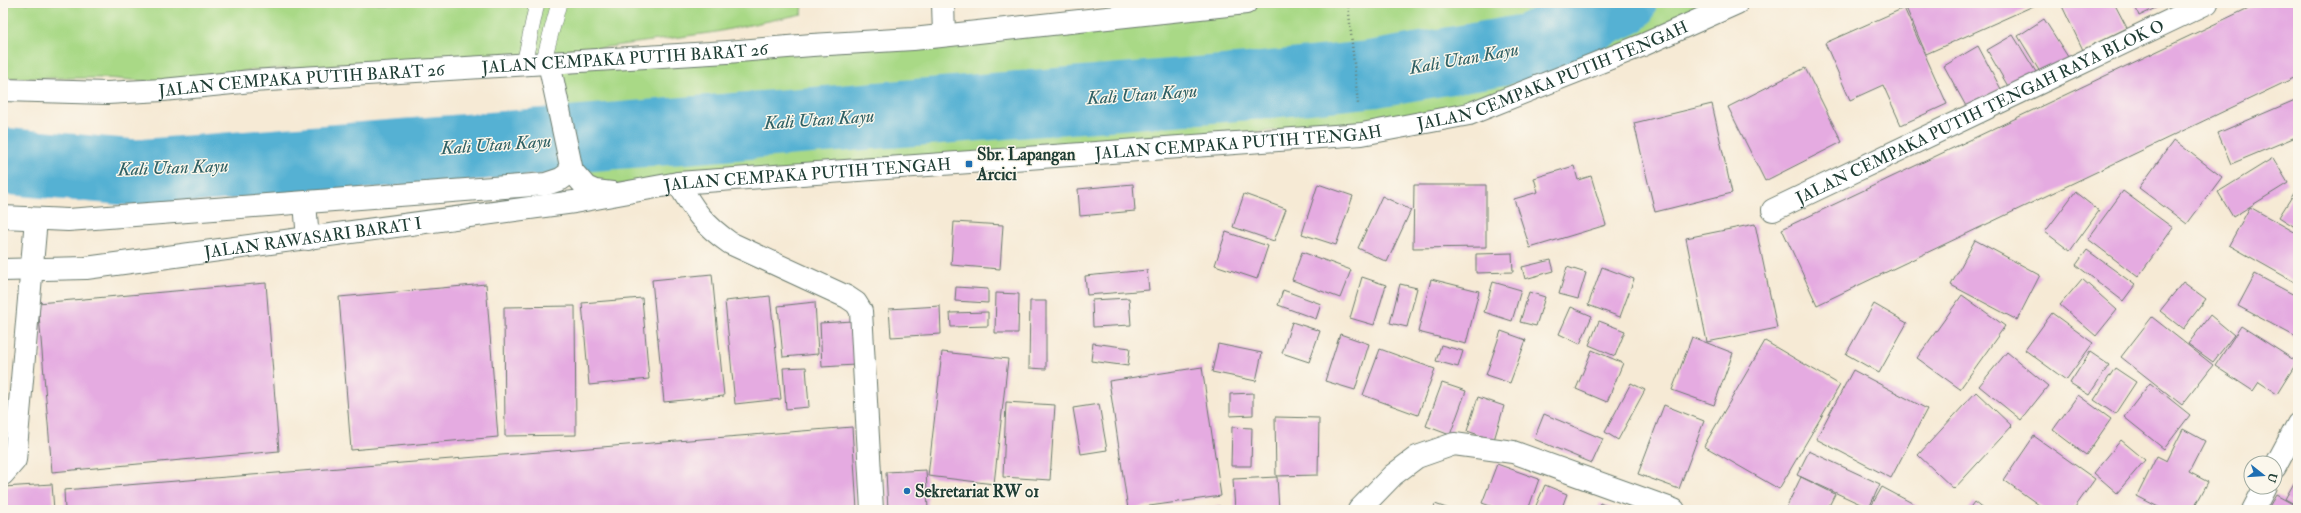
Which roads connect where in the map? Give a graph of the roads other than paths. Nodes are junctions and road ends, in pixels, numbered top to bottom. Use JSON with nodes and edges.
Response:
{"nodes":[{"id":1,"x":537,"y":3,"type":"edge"},
{"id":2,"x":559,"y":3,"type":"edge"},
{"id":3,"x":943,"y":3,"type":"edge"},
{"id":4,"x":1246,"y":3,"type":"edge"},
{"id":5,"x":1737,"y":3,"type":"edge"},
{"id":6,"x":2207,"y":3,"type":"edge"},
{"id":7,"x":944,"y":35,"type":"junction"},
{"id":8,"x":538,"y":63,"type":"junction"},
{"id":9,"x":3,"y":90,"type":"edge"},
{"id":10,"x":571,"y":163,"type":"junction"},
{"id":11,"x":678,"y":183,"type":"junction"},
{"id":12,"x":621,"y":194,"type":"junction"},
{"id":13,"x":305,"y":203,"type":"junction"},
{"id":14,"x":1773,"y":210,"type":"dead end"},
{"id":15,"x":3,"y":218,"type":"edge"},
{"id":16,"x":36,"y":219,"type":"junction"},
{"id":17,"x":308,"y":239,"type":"junction"},
{"id":18,"x":3,"y":270,"type":"edge"},
{"id":19,"x":31,"y":270,"type":"junction"},
{"id":20,"x":2298,"y":424,"type":"edge"},
{"id":21,"x":2281,"y":455,"type":"edge"},
{"id":22,"x":3,"y":474,"type":"edge"},
{"id":23,"x":2261,"y":495,"type":"edge"},
{"id":24,"x":872,"y":510,"type":"edge"},
{"id":25,"x":1359,"y":510,"type":"edge"},
{"id":26,"x":1674,"y":510,"type":"edge"},
{"id":27,"x":2253,"y":510,"type":"edge"}],
"edges":[{"from":1,"to":8,"type":"lane"},
{"from":2,"to":8,"type":"lane"},
{"from":3,"to":7,"type":"street"},
{"from":4,"to":7,"type":"street","name":"JALAN CEMPAKA PUTIH BARAT 26"},
{"from":5,"to":11,"type":"street","name":"JALAN CEMPAKA PUTIH TENGAH"},
{"from":6,"to":14,"type":"street","name":"JALAN CEMPAKA PUTIH TENGAH RAYA BLOK O"},
{"from":7,"to":8,"type":"street","name":"JALAN CEMPAKA PUTIH BARAT 26"},
{"from":8,"to":9,"type":"street","name":"JALAN CEMPAKA PUTIH BARAT 26"},
{"from":8,"to":10,"type":"street"},
{"from":10,"to":12,"type":"street"},
{"from":10,"to":13,"type":"street","name":"JALAN RAWASARI BARAT I"},
{"from":11,"to":12,"type":"street","name":"JALAN CEMPAKA PUTIH TENGAH"},
{"from":11,"to":24,"type":"street"},
{"from":12,"to":17,"type":"street","name":"JALAN RAWASARI BARAT I"},
{"from":13,"to":16,"type":"street","name":"JALAN RAWASARI BARAT I"},
{"from":13,"to":17,"type":"street"},
{"from":15,"to":16,"type":"street","name":"JALAN RAWASARI BARAT I"},
{"from":16,"to":19,"type":"street"},
{"from":17,"to":19,"type":"street","name":"JALAN RAWASARI BARAT I"},
{"from":18,"to":19,"type":"street","name":"JALAN RAWASARI BARAT I"},
{"from":19,"to":22,"type":"street"},
{"from":20,"to":21,"type":"street"},
{"from":23,"to":27,"type":"street"},
{"from":25,"to":26,"type":"street"}]}
